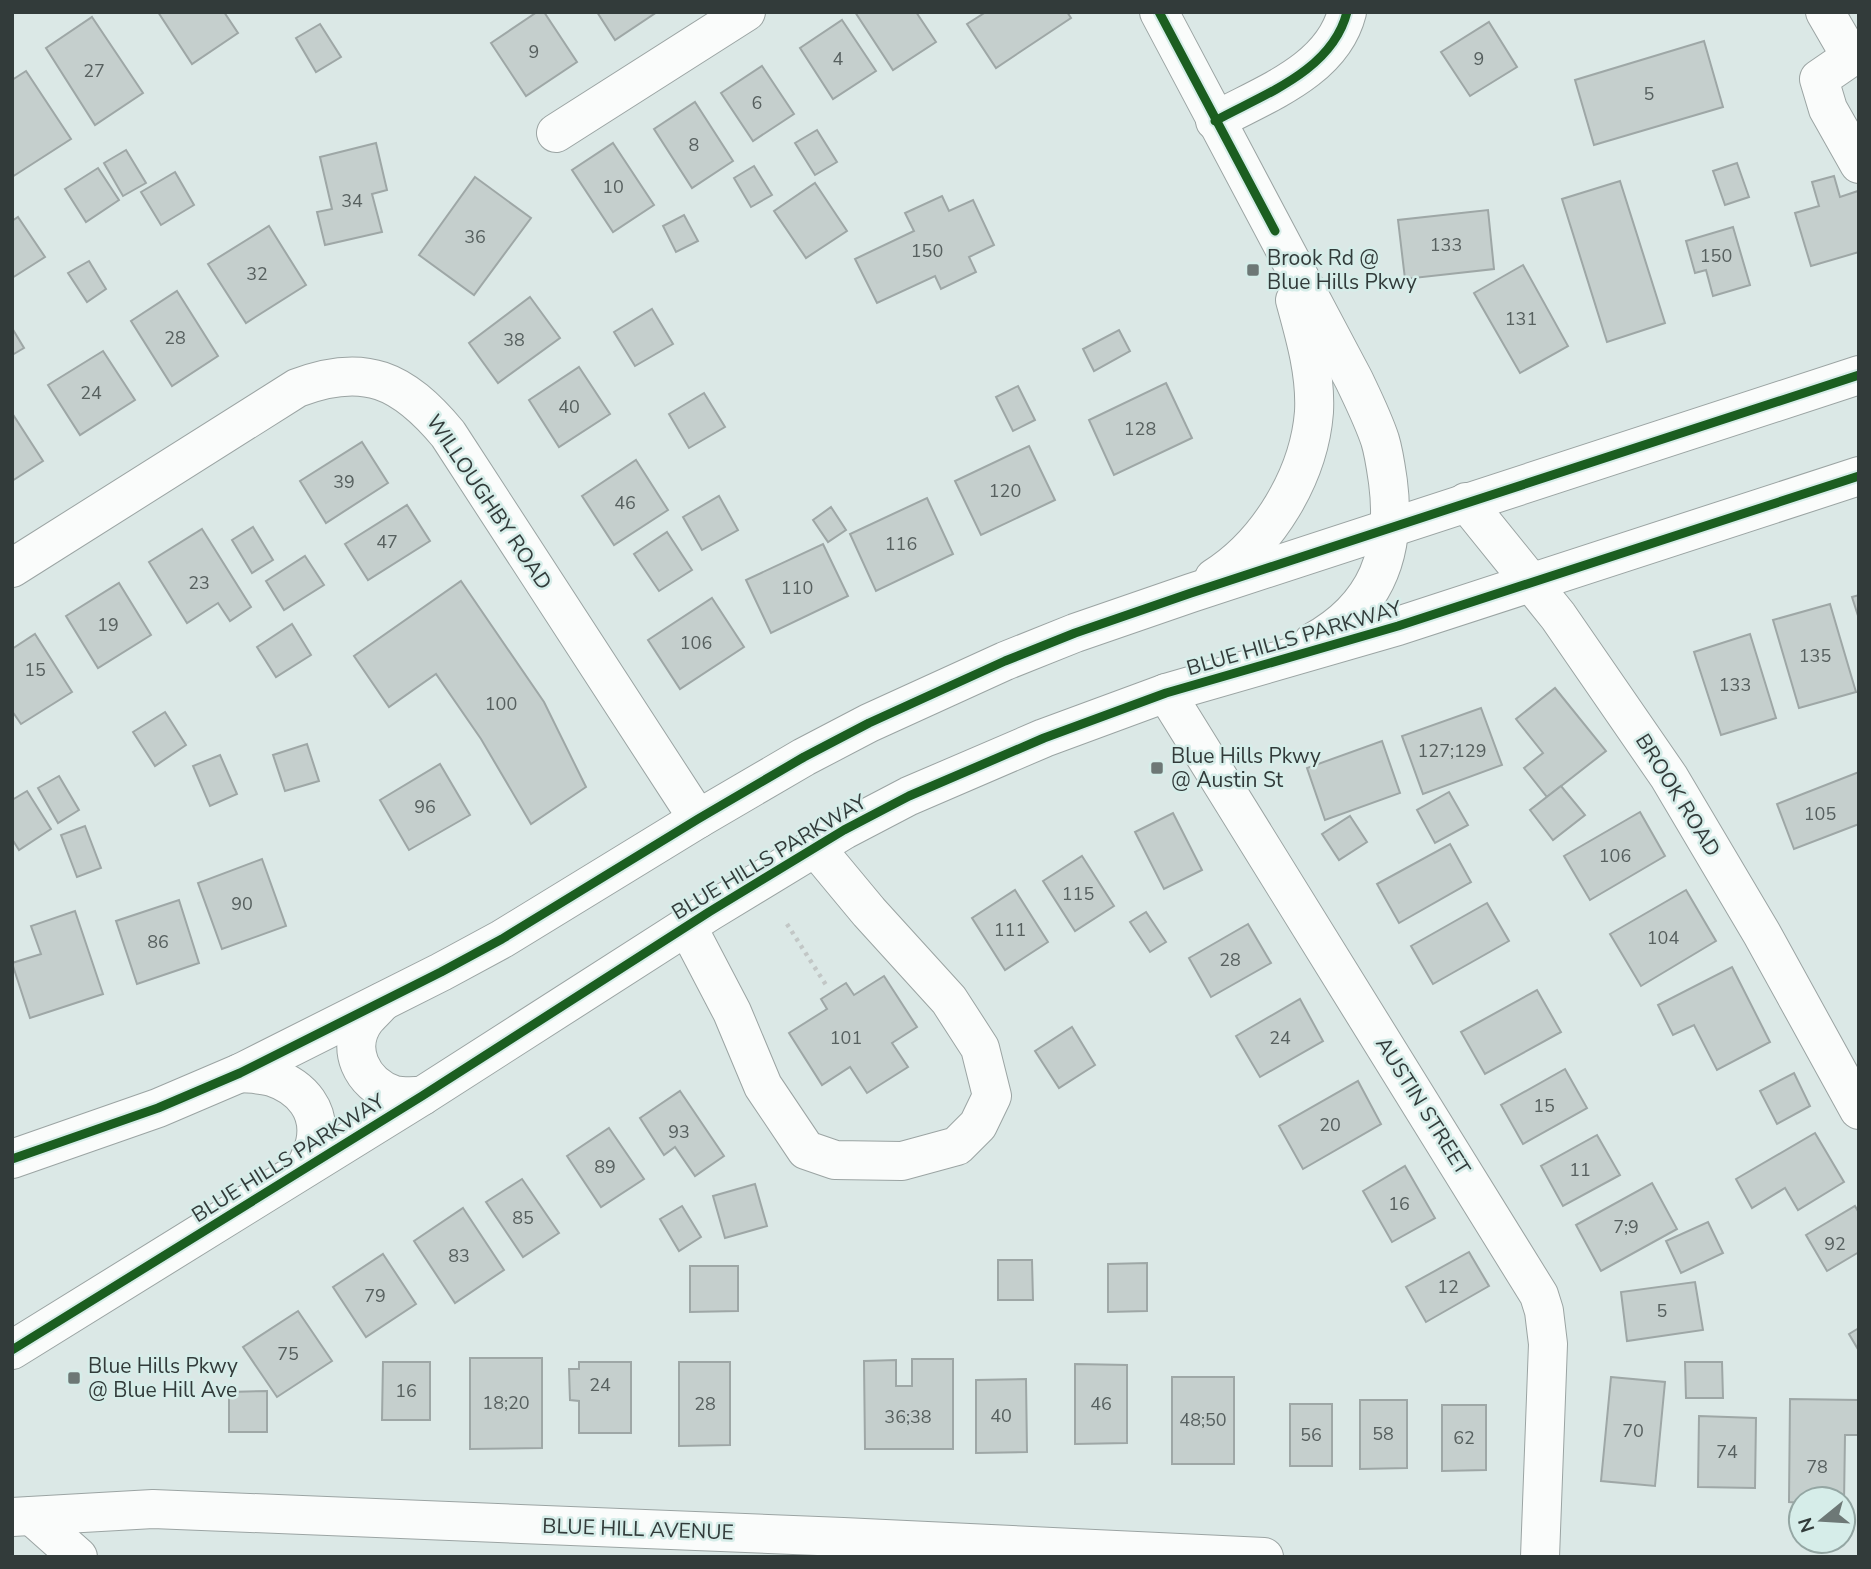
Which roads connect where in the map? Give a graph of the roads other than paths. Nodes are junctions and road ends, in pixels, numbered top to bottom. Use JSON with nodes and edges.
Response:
{"nodes":[{"id":1,"x":746,"y":12,"type":"edge"},
{"id":2,"x":1159,"y":12,"type":"edge"},
{"id":3,"x":1347,"y":12,"type":"edge"},
{"id":4,"x":1825,"y":12,"type":"edge"},
{"id":5,"x":1216,"y":121,"type":"junction"},
{"id":6,"x":556,"y":133,"type":"dead end"},
{"id":7,"x":1859,"y":164,"type":"edge"},
{"id":8,"x":1275,"y":231,"type":"junction"},
{"id":9,"x":1859,"y":375,"type":"edge"},
{"id":10,"x":1859,"y":475,"type":"edge"},
{"id":11,"x":1466,"y":502,"type":"junction"},
{"id":12,"x":1390,"y":527,"type":"junction"},
{"id":13,"x":12,"y":568,"type":"edge"},
{"id":14,"x":1531,"y":582,"type":"junction"},
{"id":15,"x":1191,"y":593,"type":"junction"},
{"id":16,"x":1267,"y":664,"type":"junction"},
{"id":17,"x":1166,"y":693,"type":"junction"},
{"id":18,"x":698,"y":819,"type":"junction"},
{"id":19,"x":815,"y":847,"type":"junction"},
{"id":20,"x":687,"y":926,"type":"junction"},
{"id":21,"x":384,"y":1001,"type":"junction"},
{"id":22,"x":240,"y":1073,"type":"junction"},
{"id":23,"x":422,"y":1096,"type":"junction"},
{"id":24,"x":1859,"y":1110,"type":"edge"},
{"id":25,"x":12,"y":1160,"type":"edge"},
{"id":26,"x":305,"y":1168,"type":"junction"},
{"id":27,"x":12,"y":1350,"type":"edge"},
{"id":28,"x":19,"y":1510,"type":"edge"},
{"id":29,"x":78,"y":1557,"type":"edge"},
{"id":30,"x":1264,"y":1557,"type":"edge"},
{"id":31,"x":1540,"y":1557,"type":"edge"}],
"edges":[{"from":1,"to":6,"type":"main road"},
{"from":2,"to":5,"type":"main road"},
{"from":3,"to":5,"type":"main road"},
{"from":4,"to":7,"type":"main road"},
{"from":5,"to":8,"type":"main road"},
{"from":8,"to":12,"type":"main road"},
{"from":8,"to":15,"type":"main road"},
{"from":9,"to":11,"type":"main road"},
{"from":10,"to":14,"type":"main road","name":"BLUE HILLS PARKWAY"},
{"from":11,"to":12,"type":"main road"},
{"from":11,"to":14,"type":"main road","name":"BROOK ROAD"},
{"from":12,"to":15,"type":"main road"},
{"from":12,"to":16,"type":"main road"},
{"from":13,"to":18,"type":"main road","name":"WILLOUGHBY ROAD"},
{"from":14,"to":16,"type":"main road","name":"BLUE HILLS PARKWAY"},
{"from":14,"to":24,"type":"main road","name":"BROOK ROAD"},
{"from":15,"to":18,"type":"main road"},
{"from":16,"to":17,"type":"main road","name":"BLUE HILLS PARKWAY"},
{"from":17,"to":19,"type":"main road","name":"BLUE HILLS PARKWAY"},
{"from":17,"to":31,"type":"main road","name":"AUSTIN STREET"},
{"from":18,"to":21,"type":"main road"},
{"from":19,"to":20,"type":"main road","name":"BLUE HILLS PARKWAY"},
{"from":19,"to":20,"type":"main road"},
{"from":20,"to":23,"type":"main road","name":"BLUE HILLS PARKWAY"},
{"from":21,"to":22,"type":"main road"},
{"from":21,"to":23,"type":"main road"},
{"from":22,"to":25,"type":"main road"},
{"from":22,"to":26,"type":"main road"},
{"from":23,"to":26,"type":"main road","name":"BLUE HILLS PARKWAY"},
{"from":26,"to":27,"type":"main road","name":"BLUE HILLS PARKWAY"},
{"from":28,"to":29,"type":"main road"},
{"from":28,"to":30,"type":"main road","name":"BLUE HILL AVENUE"}]}
